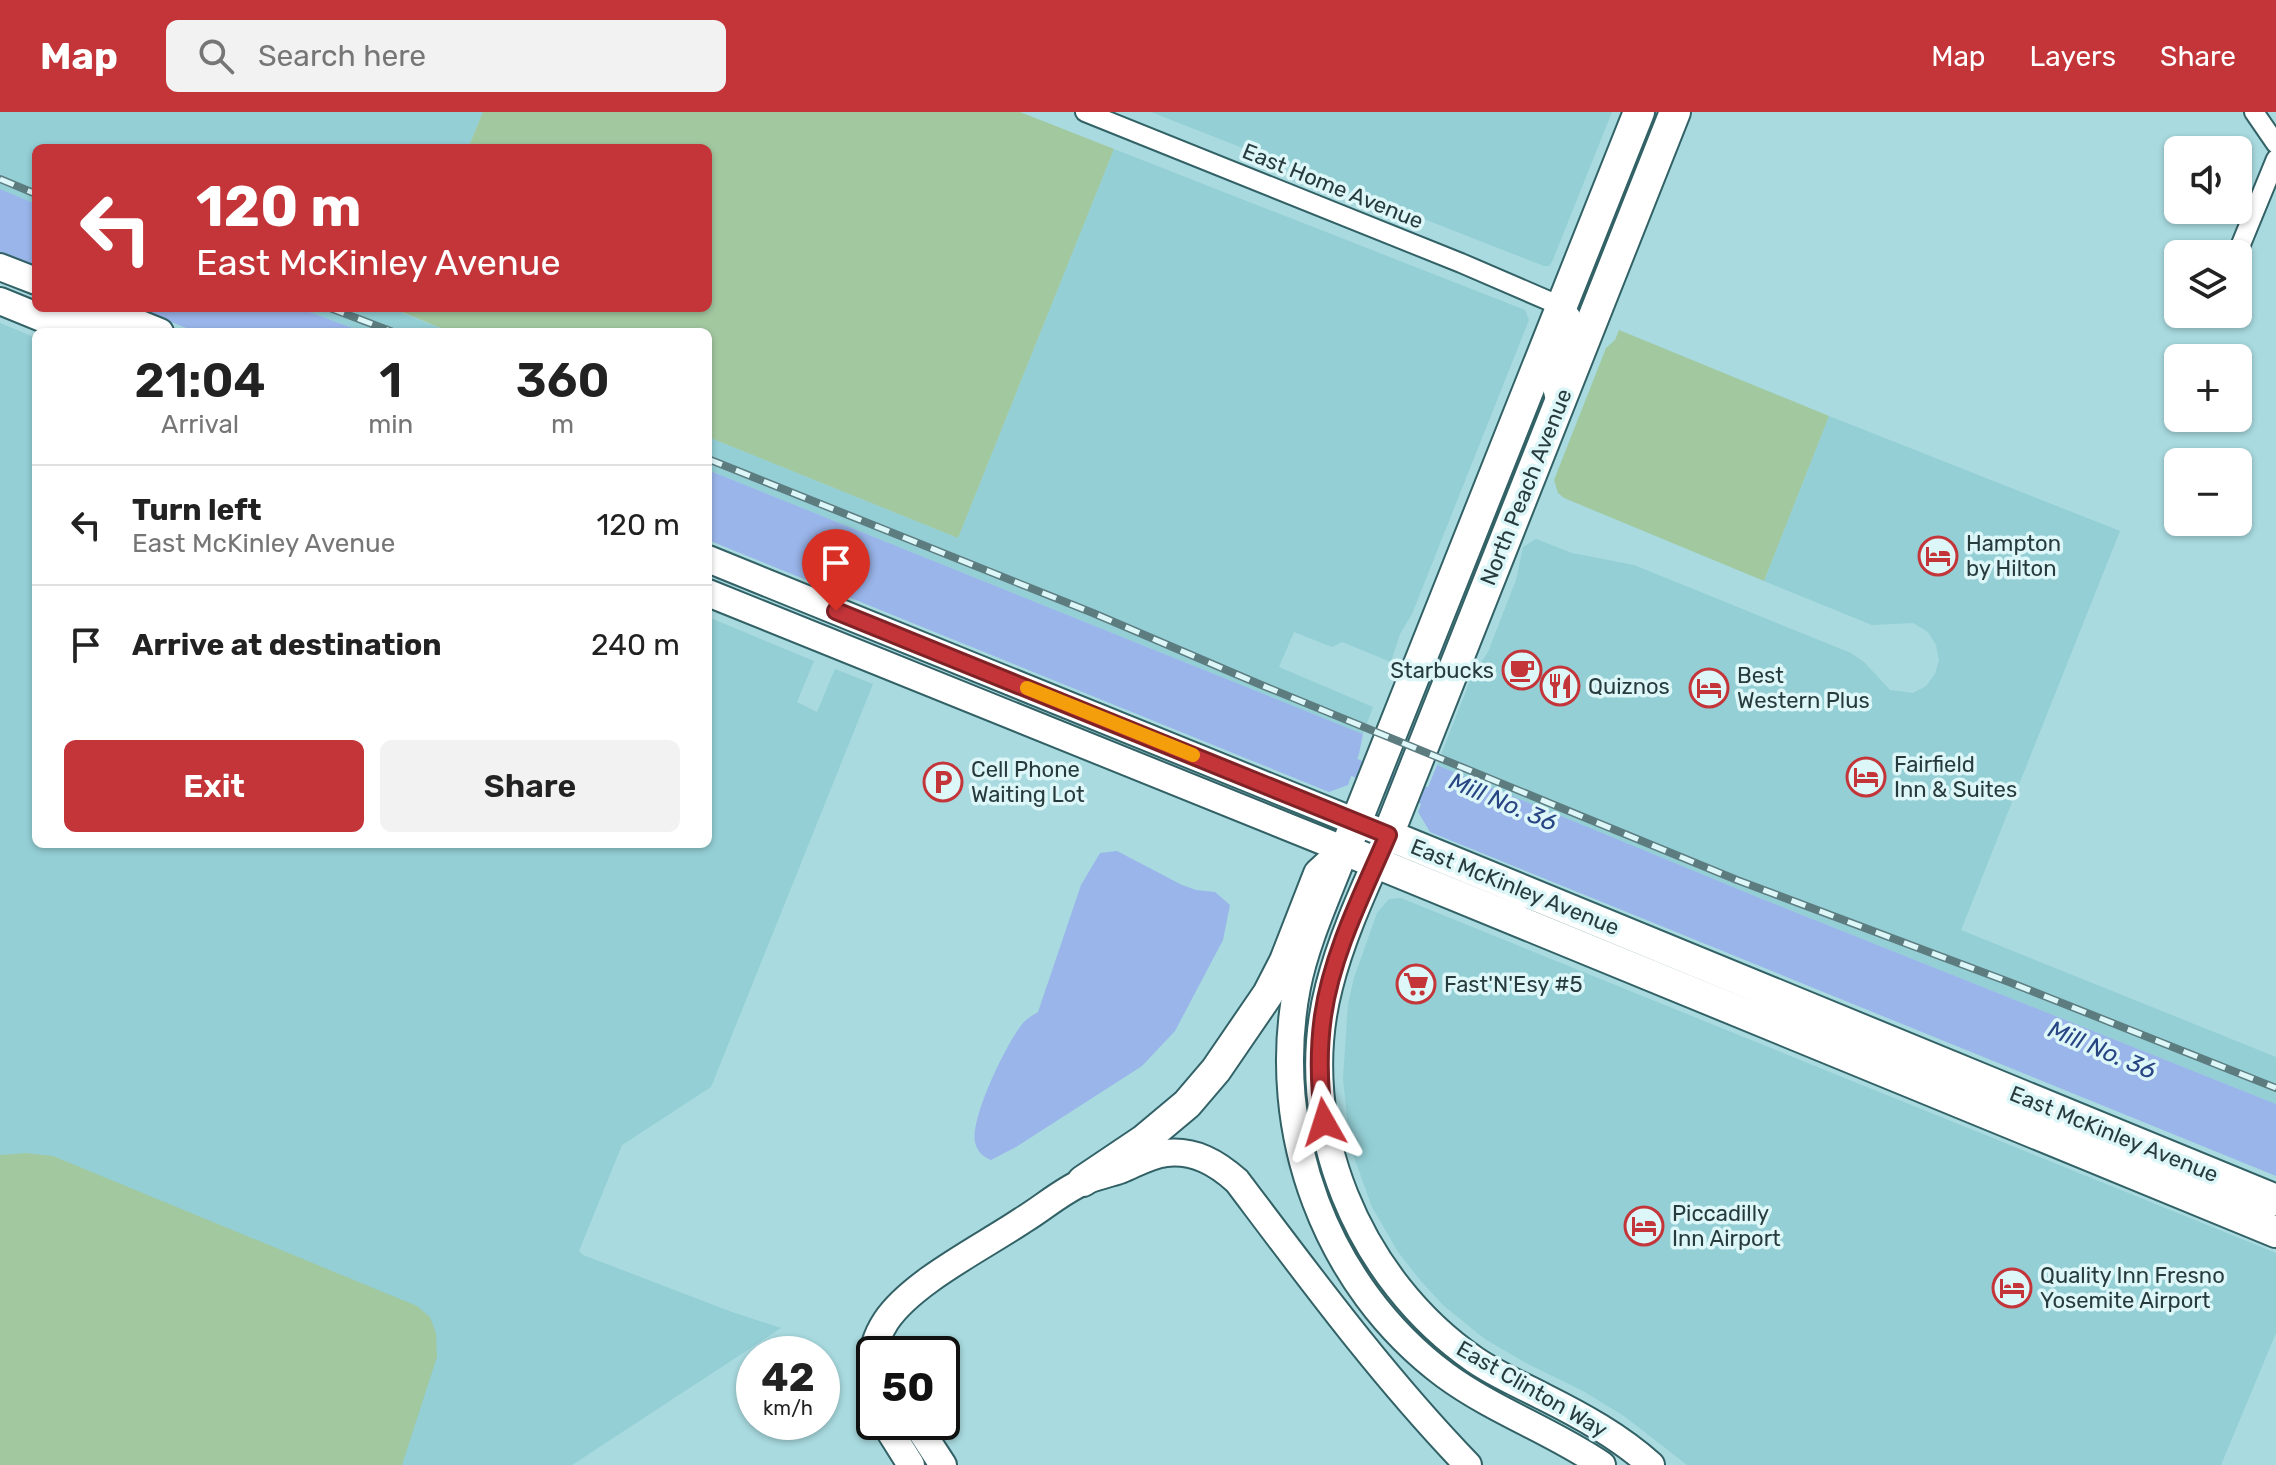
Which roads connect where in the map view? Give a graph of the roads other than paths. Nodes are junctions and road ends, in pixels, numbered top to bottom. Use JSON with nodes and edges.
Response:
{"nodes":[{"id":1,"x":1085,"y":112,"type":"edge"},
{"id":2,"x":1639,"y":112,"type":"edge"},
{"id":3,"x":1661,"y":112,"type":"edge"},
{"id":4,"x":1675,"y":112,"type":"edge"},
{"id":5,"x":2254,"y":112,"type":"edge"},
{"id":6,"x":2276,"y":144,"type":"edge"},
{"id":7,"x":2276,"y":159,"type":"edge"},
{"id":8,"x":1654,"y":166,"type":"junction"},
{"id":9,"x":2243,"y":240,"type":"edge"},
{"id":10,"x":0,"y":267,"type":"edge"},
{"id":11,"x":32,"y":279,"type":"edge"},
{"id":12,"x":0,"y":299,"type":"edge"},
{"id":13,"x":32,"y":306,"type":"edge"},
{"id":14,"x":1563,"y":307,"type":"junction"},
{"id":15,"x":57,"y":312,"type":"edge"},
{"id":16,"x":111,"y":312,"type":"edge"},
{"id":17,"x":67,"y":328,"type":"edge"},
{"id":18,"x":100,"y":328,"type":"edge"},
{"id":19,"x":150,"y":328,"type":"edge"},
{"id":20,"x":1557,"y":409,"type":"junction"},
{"id":21,"x":712,"y":561,"type":"edge"},
{"id":22,"x":712,"y":595,"type":"edge"},
{"id":23,"x":1356,"y":822,"type":"junction"},
{"id":24,"x":1388,"y":835,"type":"junction"},
{"id":25,"x":1345,"y":850,"type":"junction"},
{"id":26,"x":1376,"y":863,"type":"junction"},
{"id":27,"x":1786,"y":1031,"type":"junction"},
{"id":28,"x":2016,"y":1094,"type":"junction"},
{"id":29,"x":1083,"y":1181,"type":"junction"},
{"id":30,"x":2276,"y":1200,"type":"edge"},
{"id":31,"x":2276,"y":1232,"type":"edge"},
{"id":32,"x":923,"y":1284,"type":"junction"},
{"id":33,"x":878,"y":1336,"type":"edge"},
{"id":34,"x":895,"y":1336,"type":"edge"},
{"id":35,"x":895,"y":1440,"type":"edge"},
{"id":36,"x":927,"y":1440,"type":"edge"},
{"id":37,"x":911,"y":1465,"type":"edge"},
{"id":38,"x":943,"y":1465,"type":"edge"},
{"id":39,"x":1468,"y":1465,"type":"edge"},
{"id":40,"x":1602,"y":1465,"type":"edge"},
{"id":41,"x":1651,"y":1465,"type":"edge"}],
"edges":[{"from":1,"to":14,"type":"street","name":"East Home Avenue"},
{"from":2,"to":14,"type":"main road","name":"North Peach Avenue"},
{"from":3,"to":8,"type":"main road"},
{"from":4,"to":8,"type":"main road","name":"North Peach Avenue"},
{"from":5,"to":6,"type":"street"},
{"from":7,"to":9,"type":"street"},
{"from":8,"to":20,"type":"main road","name":"North Peach Avenue"},
{"from":10,"to":11,"type":"main road"},
{"from":12,"to":13,"type":"main road"},
{"from":12,"to":17,"type":"main road"},
{"from":14,"to":20,"type":"street"},
{"from":14,"to":23,"type":"main road","name":"North Peach Avenue"},
{"from":15,"to":18,"type":"main road"},
{"from":16,"to":19,"type":"main road"},
{"from":20,"to":24,"type":"main road","name":"North Peach Avenue"},
{"from":21,"to":23,"type":"main road","name":"East McKinley Avenue"},
{"from":22,"to":25,"type":"main road","name":"East McKinley Avenue"},
{"from":23,"to":24,"type":"main road","name":"East McKinley Avenue"},
{"from":23,"to":25,"type":"main road","name":"North Peach Avenue"},
{"from":24,"to":26,"type":"main road","name":"North Peach Avenue"},
{"from":24,"to":28,"type":"main road","name":"East McKinley Avenue"},
{"from":25,"to":26,"type":"main road","name":"East McKinley Avenue"},
{"from":25,"to":29,"type":"main road"},
{"from":25,"to":40,"type":"main road","name":"East Clinton Way"},
{"from":26,"to":27,"type":"main road","name":"East McKinley Avenue"},
{"from":26,"to":41,"type":"main road","name":"East Clinton Way"},
{"from":27,"to":28,"type":"main road"},
{"from":27,"to":31,"type":"main road","name":"East McKinley Avenue"},
{"from":28,"to":30,"type":"main road","name":"East McKinley Avenue"},
{"from":29,"to":32,"type":"main road"},
{"from":29,"to":39,"type":"main road"},
{"from":32,"to":33,"type":"main road"},
{"from":32,"to":34,"type":"main road"},
{"from":35,"to":37,"type":"main road"},
{"from":36,"to":38,"type":"main road"}]}
